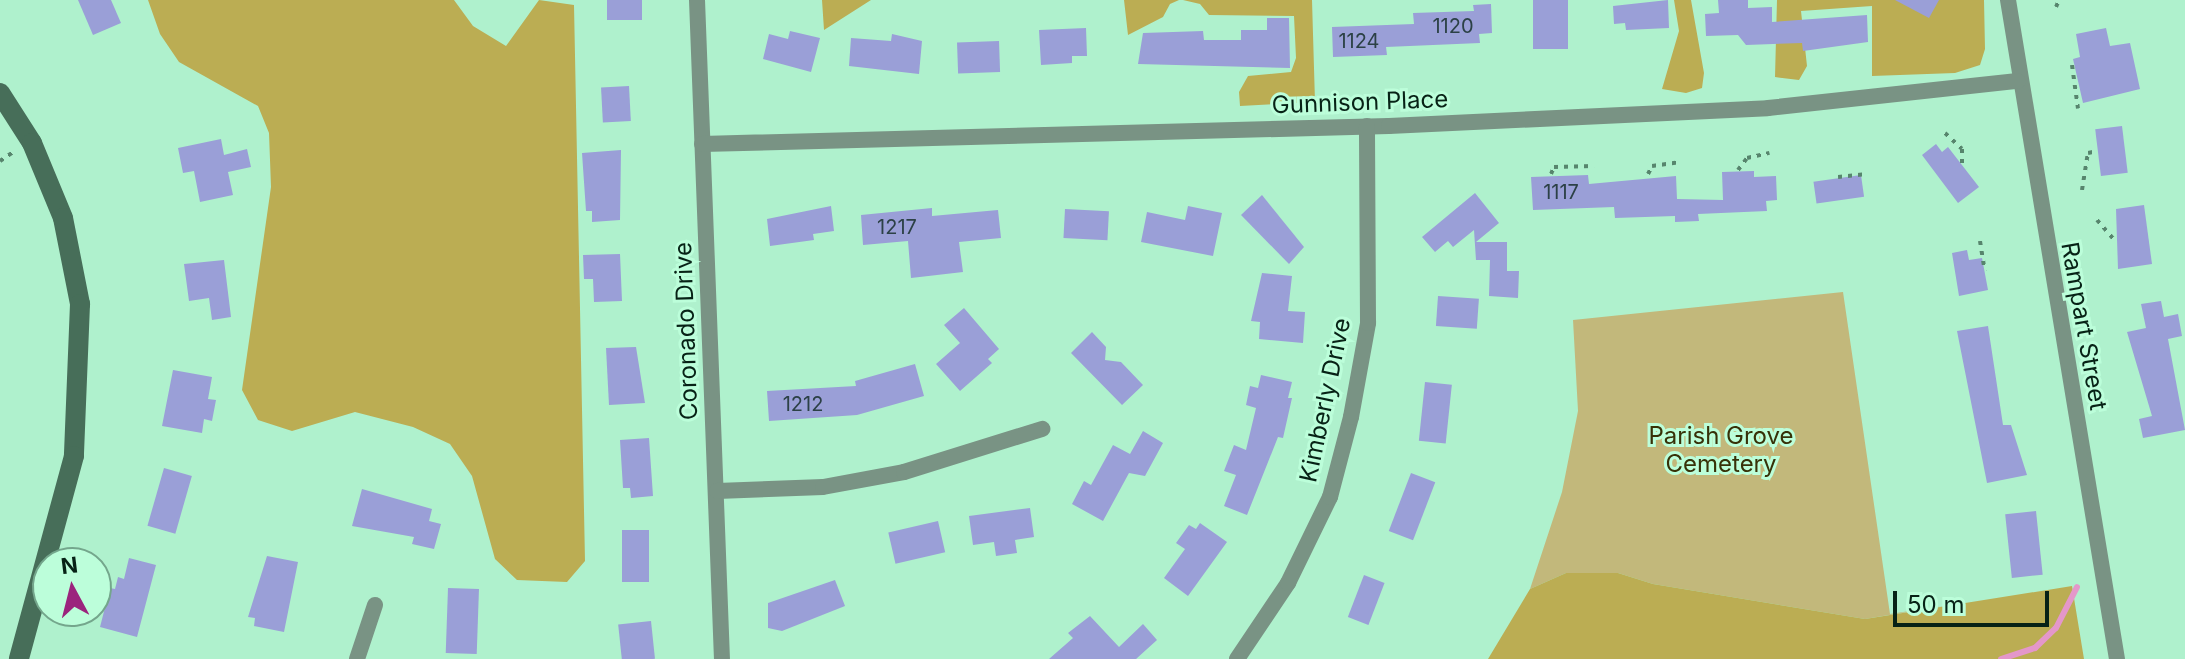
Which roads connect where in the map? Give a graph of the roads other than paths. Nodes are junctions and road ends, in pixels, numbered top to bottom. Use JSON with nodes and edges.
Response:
{"nodes":[{"id":1,"x":697,"y":0,"type":"edge"},
{"id":2,"x":2008,"y":0,"type":"edge"},
{"id":3,"x":2018,"y":81,"type":"junction"},
{"id":4,"x":0,"y":93,"type":"edge"},
{"id":5,"x":1367,"y":126,"type":"junction"},
{"id":6,"x":702,"y":144,"type":"junction"},
{"id":7,"x":1042,"y":429,"type":"dead end"},
{"id":8,"x":717,"y":491,"type":"junction"},
{"id":9,"x":375,"y":605,"type":"dead end"},
{"id":10,"x":19,"y":659,"type":"edge"},
{"id":11,"x":357,"y":659,"type":"edge"},
{"id":12,"x":722,"y":659,"type":"edge"},
{"id":13,"x":1237,"y":659,"type":"edge"},
{"id":14,"x":2117,"y":659,"type":"edge"}],
"edges":[{"from":1,"to":6,"type":"street","name":"Coronado Drive"},
{"from":2,"to":3,"type":"street","name":"Rampart Street"},
{"from":3,"to":5,"type":"street","name":"Gunnison Place"},
{"from":3,"to":14,"type":"street","name":"Rampart Street"},
{"from":4,"to":10,"type":"main road"},
{"from":5,"to":6,"type":"street","name":"Gunnison Place"},
{"from":5,"to":13,"type":"street","name":"Kimberly Drive"},
{"from":6,"to":8,"type":"street","name":"Coronado Drive"},
{"from":7,"to":8,"type":"street"},
{"from":8,"to":12,"type":"street","name":"Coronado Drive"},
{"from":9,"to":11,"type":"street"}]}
